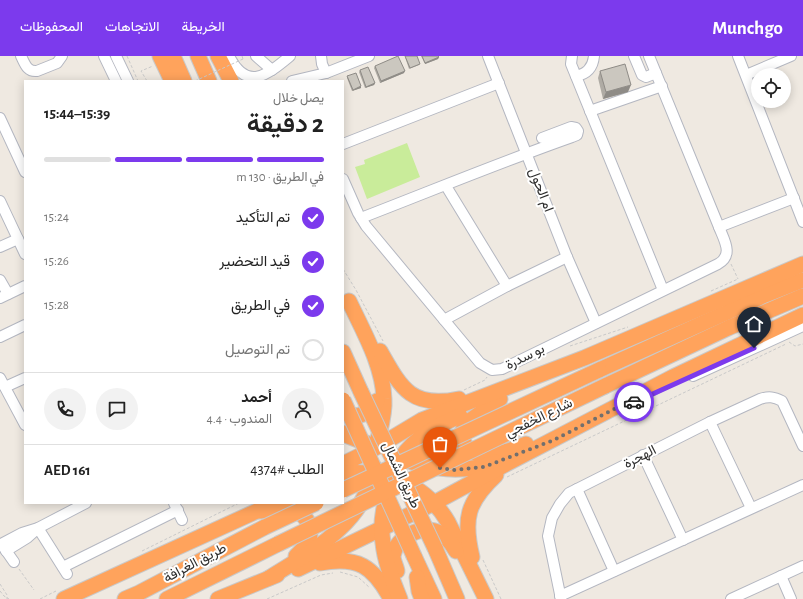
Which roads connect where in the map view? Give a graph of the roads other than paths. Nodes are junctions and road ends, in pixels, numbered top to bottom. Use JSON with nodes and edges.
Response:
{"nodes":[{"id":1,"x":21,"y":56,"type":"edge"},
{"id":2,"x":62,"y":56,"type":"edge"},
{"id":3,"x":104,"y":56,"type":"edge"},
{"id":4,"x":116,"y":56,"type":"edge"},
{"id":5,"x":198,"y":56,"type":"edge"},
{"id":6,"x":218,"y":56,"type":"edge"},
{"id":7,"x":257,"y":56,"type":"edge"},
{"id":8,"x":261,"y":56,"type":"edge"},
{"id":9,"x":290,"y":56,"type":"edge"},
{"id":10,"x":321,"y":56,"type":"edge"},
{"id":11,"x":369,"y":56,"type":"edge"},
{"id":12,"x":488,"y":56,"type":"edge"},
{"id":13,"x":572,"y":56,"type":"edge"},
{"id":14,"x":634,"y":56,"type":"edge"},
{"id":15,"x":649,"y":56,"type":"edge"},
{"id":16,"x":738,"y":56,"type":"edge"},
{"id":17,"x":791,"y":56,"type":"edge"},
{"id":18,"x":596,"y":57,"type":"edge"},
{"id":19,"x":165,"y":58,"type":"edge"},
{"id":20,"x":232,"y":60,"type":"edge"},
{"id":21,"x":272,"y":70,"type":"junction"},
{"id":22,"x":326,"y":73,"type":"junction"},
{"id":23,"x":656,"y":73,"type":"junction"},
{"id":24,"x":576,"y":76,"type":"junction"},
{"id":25,"x":746,"y":76,"type":"junction"},
{"id":26,"x":116,"y":80,"type":"edge"},
{"id":27,"x":128,"y":80,"type":"edge"},
{"id":28,"x":172,"y":80,"type":"edge"},
{"id":29,"x":183,"y":80,"type":"edge"},
{"id":30,"x":209,"y":80,"type":"edge"},
{"id":31,"x":230,"y":80,"type":"edge"},
{"id":32,"x":240,"y":80,"type":"edge"},
{"id":33,"x":296,"y":80,"type":"edge"},
{"id":34,"x":499,"y":83,"type":"junction"},
{"id":35,"x":662,"y":86,"type":"junction"},
{"id":36,"x":590,"y":111,"type":"junction"},
{"id":37,"x":1,"y":124,"type":"edge"},
{"id":38,"x":542,"y":138,"type":"dead end"},
{"id":39,"x":344,"y":144,"type":"edge"},
{"id":40,"x":526,"y":153,"type":"junction"},
{"id":41,"x":24,"y":170,"type":"edge"},
{"id":42,"x":344,"y":181,"type":"edge"},
{"id":43,"x":446,"y":186,"type":"junction"},
{"id":44,"x":794,"y":198,"type":"junction"},
{"id":45,"x":0,"y":201,"type":"edge"},
{"id":46,"x":360,"y":218,"type":"junction"},
{"id":47,"x":803,"y":222,"type":"edge"},
{"id":48,"x":719,"y":227,"type":"junction"},
{"id":49,"x":18,"y":239,"type":"junction"},
{"id":50,"x":0,"y":247,"type":"edge"},
{"id":51,"x":24,"y":252,"type":"edge"},
{"id":52,"x":567,"y":257,"type":"junction"},
{"id":53,"x":803,"y":264,"type":"edge"},
{"id":54,"x":0,"y":280,"type":"edge"},
{"id":55,"x":803,"y":280,"type":"edge"},
{"id":56,"x":24,"y":286,"type":"edge"},
{"id":57,"x":507,"y":286,"type":"junction"},
{"id":58,"x":663,"y":290,"type":"junction"},
{"id":59,"x":346,"y":295,"type":"edge"},
{"id":60,"x":2,"y":296,"type":"edge"},
{"id":61,"x":803,"y":296,"type":"edge"},
{"id":62,"x":803,"y":315,"type":"edge"},
{"id":63,"x":444,"y":320,"type":"junction"},
{"id":64,"x":596,"y":323,"type":"junction"},
{"id":65,"x":24,"y":325,"type":"edge"},
{"id":66,"x":800,"y":329,"type":"edge"},
{"id":67,"x":0,"y":337,"type":"edge"},
{"id":68,"x":344,"y":354,"type":"edge"},
{"id":69,"x":584,"y":358,"type":"junction"},
{"id":70,"x":379,"y":371,"type":"junction"},
{"id":71,"x":0,"y":378,"type":"edge"},
{"id":72,"x":24,"y":378,"type":"edge"},
{"id":73,"x":5,"y":387,"type":"junction"},
{"id":74,"x":500,"y":399,"type":"junction"},
{"id":75,"x":344,"y":402,"type":"edge"},
{"id":76,"x":614,"y":409,"type":"junction"},
{"id":77,"x":344,"y":414,"type":"edge"},
{"id":78,"x":710,"y":422,"type":"junction"},
{"id":79,"x":24,"y":423,"type":"edge"},
{"id":80,"x":800,"y":431,"type":"edge"},
{"id":81,"x":344,"y":434,"type":"edge"},
{"id":82,"x":554,"y":440,"type":"junction"},
{"id":83,"x":803,"y":446,"type":"edge"},
{"id":84,"x":377,"y":447,"type":"junction"},
{"id":85,"x":643,"y":456,"type":"junction"},
{"id":86,"x":401,"y":458,"type":"junction"},
{"id":87,"x":508,"y":463,"type":"junction"},
{"id":88,"x":344,"y":464,"type":"edge"},
{"id":89,"x":344,"y":473,"type":"edge"},
{"id":90,"x":373,"y":473,"type":"junction"},
{"id":91,"x":392,"y":477,"type":"junction"},
{"id":92,"x":803,"y":485,"type":"edge"},
{"id":93,"x":577,"y":489,"type":"junction"},
{"id":94,"x":344,"y":490,"type":"edge"},
{"id":95,"x":434,"y":503,"type":"junction"},
{"id":96,"x":82,"y":504,"type":"edge"},
{"id":97,"x":314,"y":504,"type":"edge"},
{"id":98,"x":176,"y":506,"type":"edge"},
{"id":99,"x":68,"y":507,"type":"edge"},
{"id":100,"x":263,"y":507,"type":"edge"},
{"id":101,"x":751,"y":508,"type":"junction"},
{"id":102,"x":182,"y":520,"type":"dead end"},
{"id":103,"x":38,"y":528,"type":"junction"},
{"id":104,"x":382,"y":528,"type":"junction"},
{"id":105,"x":682,"y":540,"type":"junction"},
{"id":106,"x":278,"y":544,"type":"joint"},
{"id":107,"x":2,"y":546,"type":"edge"},
{"id":108,"x":416,"y":560,"type":"junction"},
{"id":109,"x":14,"y":562,"type":"road end"},
{"id":110,"x":803,"y":566,"type":"edge"},
{"id":111,"x":298,"y":569,"type":"junction"},
{"id":112,"x":614,"y":571,"type":"junction"},
{"id":113,"x":781,"y":576,"type":"junction"},
{"id":114,"x":269,"y":578,"type":"junction"},
{"id":115,"x":62,"y":594,"type":"edge"},
{"id":116,"x":483,"y":594,"type":"edge"},
{"id":117,"x":560,"y":597,"type":"edge"},
{"id":118,"x":125,"y":599,"type":"edge"},
{"id":119,"x":167,"y":599,"type":"edge"},
{"id":120,"x":218,"y":599,"type":"edge"},
{"id":121,"x":391,"y":599,"type":"edge"},
{"id":122,"x":400,"y":599,"type":"edge"},
{"id":123,"x":405,"y":599,"type":"edge"},
{"id":124,"x":422,"y":599,"type":"edge"},
{"id":125,"x":434,"y":599,"type":"edge"},
{"id":126,"x":457,"y":599,"type":"edge"},
{"id":127,"x":731,"y":599,"type":"edge"},
{"id":128,"x":792,"y":599,"type":"edge"}],
"edges":[{"from":1,"to":2,"type":"street"},
{"from":3,"to":26,"type":"street"},
{"from":4,"to":27,"type":"street"},
{"from":5,"to":30,"type":"highway"},
{"from":6,"to":31,"type":"highway"},
{"from":7,"to":8,"type":"street"},
{"from":7,"to":21,"type":"street"},
{"from":9,"to":21,"type":"street"},
{"from":10,"to":22,"type":"street"},
{"from":11,"to":22,"type":"street"},
{"from":12,"to":34,"type":"street","name":"ام الحول"},
{"from":13,"to":24,"type":"street"},
{"from":14,"to":23,"type":"street"},
{"from":15,"to":23,"type":"street"},
{"from":16,"to":25,"type":"street"},
{"from":17,"to":25,"type":"street"},
{"from":18,"to":24,"type":"street"},
{"from":19,"to":28,"type":"highway"},
{"from":19,"to":29,"type":"highway"},
{"from":20,"to":21,"type":"street"},
{"from":20,"to":32,"type":"street"},
{"from":22,"to":33,"type":"street"},
{"from":23,"to":35,"type":"street"},
{"from":24,"to":36,"type":"street"},
{"from":25,"to":44,"type":"street"},
{"from":34,"to":39,"type":"street"},
{"from":34,"to":40,"type":"street","name":"ام الحول"},
{"from":35,"to":36,"type":"street"},
{"from":35,"to":48,"type":"street"},
{"from":36,"to":58,"type":"street"},
{"from":37,"to":41,"type":"street"},
{"from":38,"to":40,"type":"street"},
{"from":40,"to":43,"type":"street"},
{"from":40,"to":52,"type":"street","name":"ام الحول"},
{"from":42,"to":46,"type":"street","name":"بو سدرة"},
{"from":43,"to":46,"type":"street"},
{"from":43,"to":57,"type":"street"},
{"from":44,"to":47,"type":"street"},
{"from":44,"to":48,"type":"street"},
{"from":45,"to":49,"type":"street"},
{"from":46,"to":63,"type":"street","name":"بو سدرة"},
{"from":48,"to":58,"type":"street","name":"بو سدرة"},
{"from":49,"to":50,"type":"street"},
{"from":49,"to":51,"type":"street"},
{"from":52,"to":57,"type":"street"},
{"from":52,"to":64,"type":"street","name":"ام الحول"},
{"from":53,"to":69,"type":"highway"},
{"from":54,"to":60,"type":"street"},
{"from":55,"to":94,"type":"highway","name":"شارع الخفجي","bridge":true},
{"from":56,"to":60,"type":"street"},
{"from":57,"to":63,"type":"street"},
{"from":58,"to":64,"type":"street","name":"بو سدرة"},
{"from":59,"to":69,"type":"highway"},
{"from":59,"to":70,"type":"highway"},
{"from":61,"to":106,"type":"highway","name":"شارع الخفجي","bridge":true},
{"from":62,"to":76,"type":"highway"},
{"from":63,"to":64,"type":"street","name":"بو سدرة"},
{"from":65,"to":67,"type":"street"},
{"from":66,"to":76,"type":"street"},
{"from":68,"to":126,"type":"highway","name":"طريق الشمال","bridge":true},
{"from":69,"to":74,"type":"highway"},
{"from":69,"to":84,"type":"highway"},
{"from":70,"to":77,"type":"highway"},
{"from":70,"to":84,"type":"highway"},
{"from":71,"to":73,"type":"street"},
{"from":72,"to":73,"type":"street"},
{"from":73,"to":79,"type":"street"},
{"from":74,"to":76,"type":"highway"},
{"from":74,"to":86,"type":"highway"},
{"from":75,"to":108,"type":"highway","name":"طريق الشمال","bridge":true},
{"from":76,"to":82,"type":"highway"},
{"from":78,"to":80,"type":"street","name":"الهجرة"},
{"from":78,"to":85,"type":"street","name":"الهجرة"},
{"from":78,"to":101,"type":"street"},
{"from":80,"to":83,"type":"street","name":"الهجرة"},
{"from":81,"to":84,"type":"highway"},
{"from":82,"to":86,"type":"highway"},
{"from":82,"to":87,"type":"highway"},
{"from":84,"to":86,"type":"highway"},
{"from":84,"to":88,"type":"highway"},
{"from":84,"to":90,"type":"highway"},
{"from":85,"to":93,"type":"street","name":"الهجرة"},
{"from":85,"to":105,"type":"street"},
{"from":86,"to":91,"type":"highway"},
{"from":87,"to":95,"type":"highway"},
{"from":87,"to":116,"type":"highway"},
{"from":89,"to":90,"type":"highway"},
{"from":90,"to":91,"type":"highway"},
{"from":90,"to":114,"type":"highway"},
{"from":91,"to":95,"type":"highway"},
{"from":91,"to":104,"type":"highway"},
{"from":92,"to":101,"type":"street"},
{"from":93,"to":112,"type":"street"},
{"from":93,"to":117,"type":"street","name":"الهجرة"},
{"from":95,"to":104,"type":"highway"},
{"from":95,"to":116,"type":"highway"},
{"from":96,"to":99,"type":"street"},
{"from":97,"to":118,"type":"highway","name":"طريق الغرافة","bridge":true},
{"from":98,"to":102,"type":"street"},
{"from":98,"to":103,"type":"street"},
{"from":99,"to":103,"type":"street"},
{"from":100,"to":114,"type":"highway"},
{"from":100,"to":115,"type":"highway"},
{"from":101,"to":105,"type":"street"},
{"from":103,"to":107,"type":"street"},
{"from":104,"to":111,"type":"highway"},
{"from":104,"to":122,"type":"highway"},
{"from":105,"to":112,"type":"street"},
{"from":106,"to":119,"type":"highway","name":"طريق الغرافة"},
{"from":107,"to":109,"type":"street"},
{"from":108,"to":124,"type":"highway"},
{"from":108,"to":125,"type":"highway","name":"طريق الشمال"},
{"from":110,"to":113,"type":"street"},
{"from":111,"to":114,"type":"highway"},
{"from":111,"to":121,"type":"highway"},
{"from":112,"to":117,"type":"street"},
{"from":113,"to":127,"type":"street"},
{"from":113,"to":128,"type":"street"},
{"from":114,"to":120,"type":"highway"},
{"from":116,"to":123,"type":"highway"}]}
